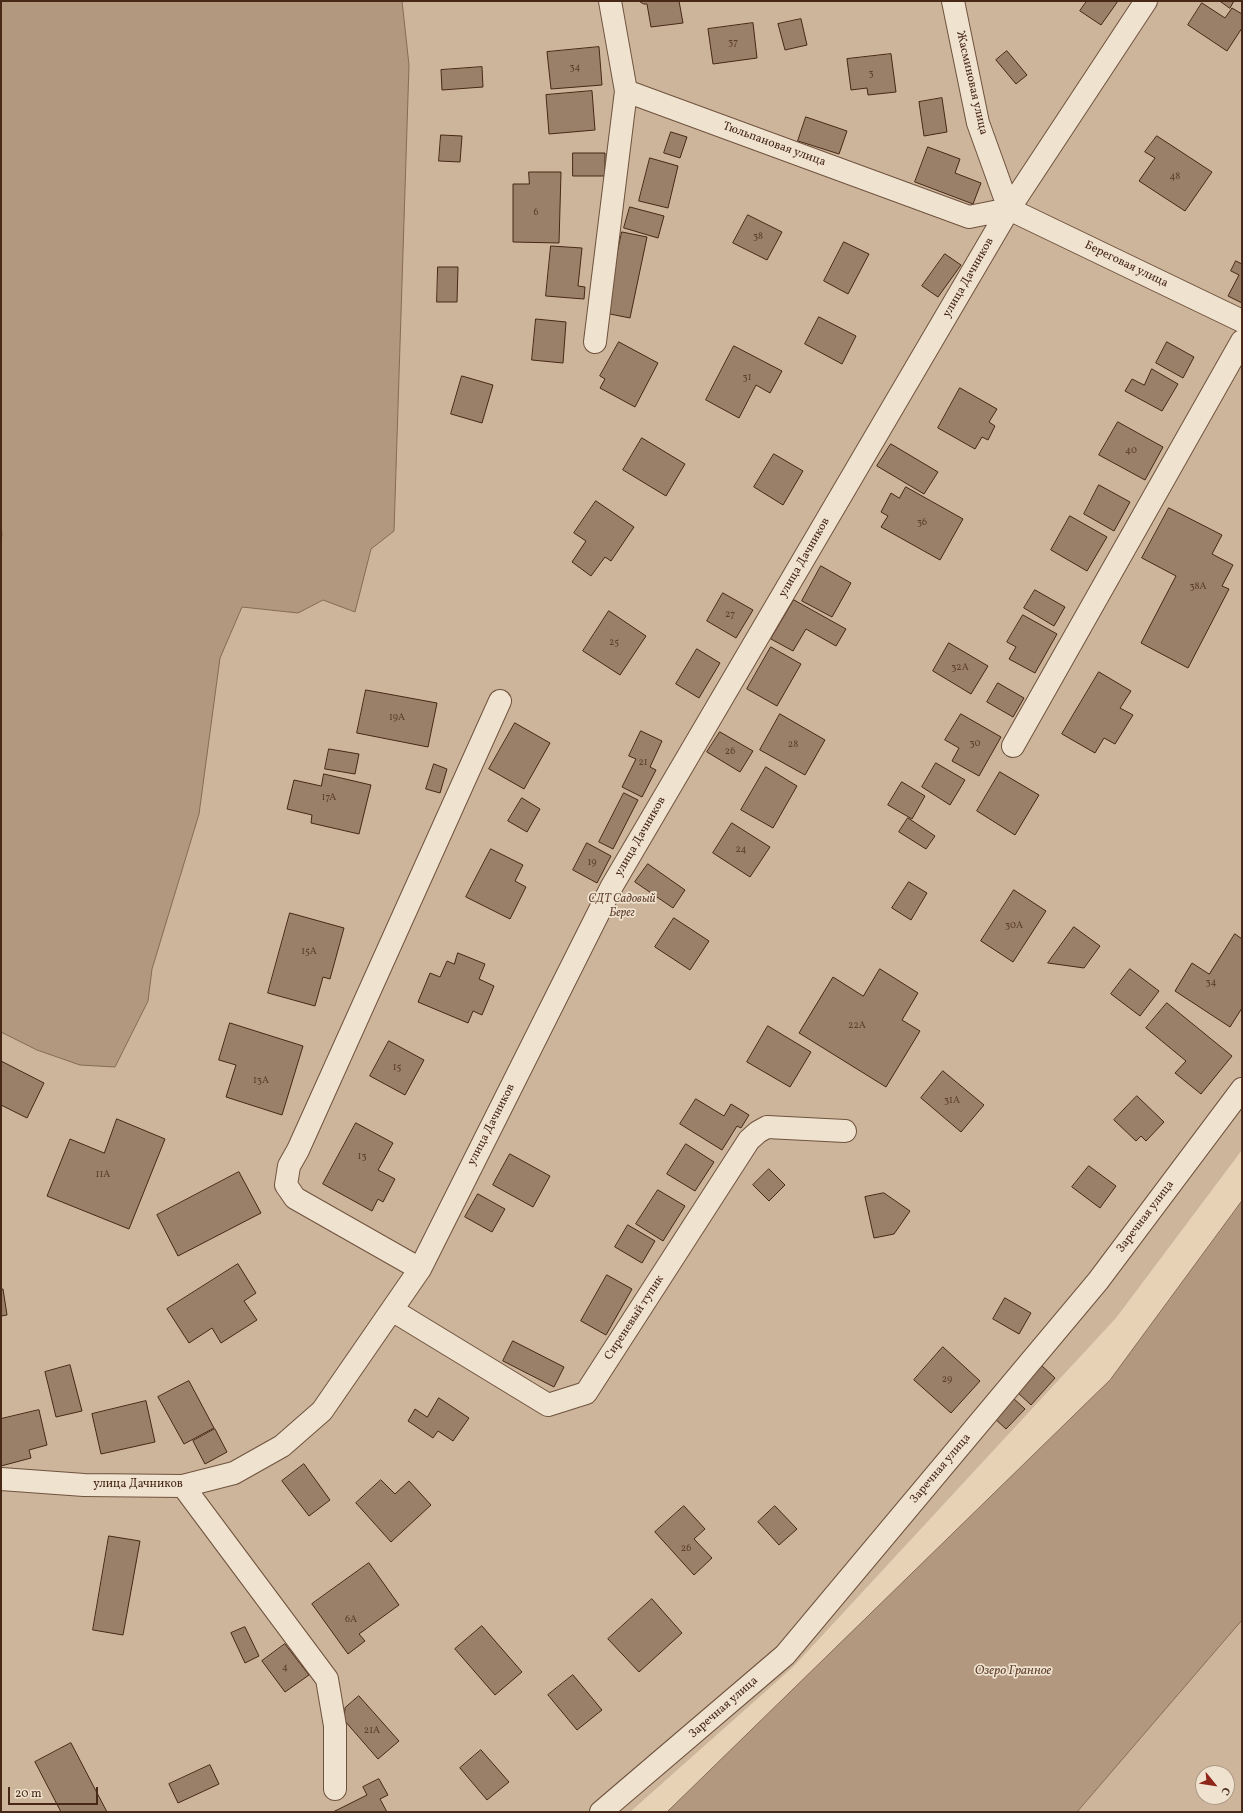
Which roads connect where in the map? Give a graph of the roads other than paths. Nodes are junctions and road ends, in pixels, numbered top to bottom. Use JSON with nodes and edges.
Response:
{"nodes":[{"id":1,"x":610,"y":1,"type":"edge"},
{"id":2,"x":953,"y":1,"type":"edge"},
{"id":3,"x":1146,"y":1,"type":"edge"},
{"id":4,"x":626,"y":91,"type":"junction"},
{"id":5,"x":1009,"y":209,"type":"junction"},
{"id":6,"x":1242,"y":321,"type":"edge"},
{"id":7,"x":1242,"y":341,"type":"edge"},
{"id":8,"x":595,"y":342,"type":"dead end"},
{"id":9,"x":500,"y":701,"type":"dead end"},
{"id":10,"x":1013,"y":746,"type":"dead end"},
{"id":11,"x":1242,"y":1089,"type":"edge"},
{"id":12,"x":846,"y":1131,"type":"dead end"},
{"id":13,"x":420,"y":1269,"type":"junction"},
{"id":14,"x":392,"y":1310,"type":"junction"},
{"id":15,"x":1,"y":1479,"type":"edge"},
{"id":16,"x":183,"y":1486,"type":"junction"},
{"id":17,"x":334,"y":1789,"type":"dead end"},
{"id":18,"x":601,"y":1812,"type":"edge"}],
"edges":[{"from":1,"to":4,"type":"street"},
{"from":2,"to":5,"type":"street","name":"Жасминовая улица"},
{"from":3,"to":5,"type":"street","name":"улица Дачников"},
{"from":4,"to":5,"type":"street","name":"Тюльпановая улица"},
{"from":4,"to":8,"type":"street"},
{"from":5,"to":6,"type":"street","name":"Береговая улица"},
{"from":5,"to":13,"type":"street","name":"улица Дачников"},
{"from":7,"to":10,"type":"street"},
{"from":9,"to":13,"type":"street"},
{"from":11,"to":18,"type":"street","name":"Заречная улица"},
{"from":12,"to":14,"type":"street","name":"Сиреневый тупик"},
{"from":13,"to":14,"type":"street","name":"улица Дачников"},
{"from":14,"to":16,"type":"street","name":"улица Дачников"},
{"from":15,"to":16,"type":"street","name":"улица Дачников"},
{"from":16,"to":17,"type":"street"}]}
